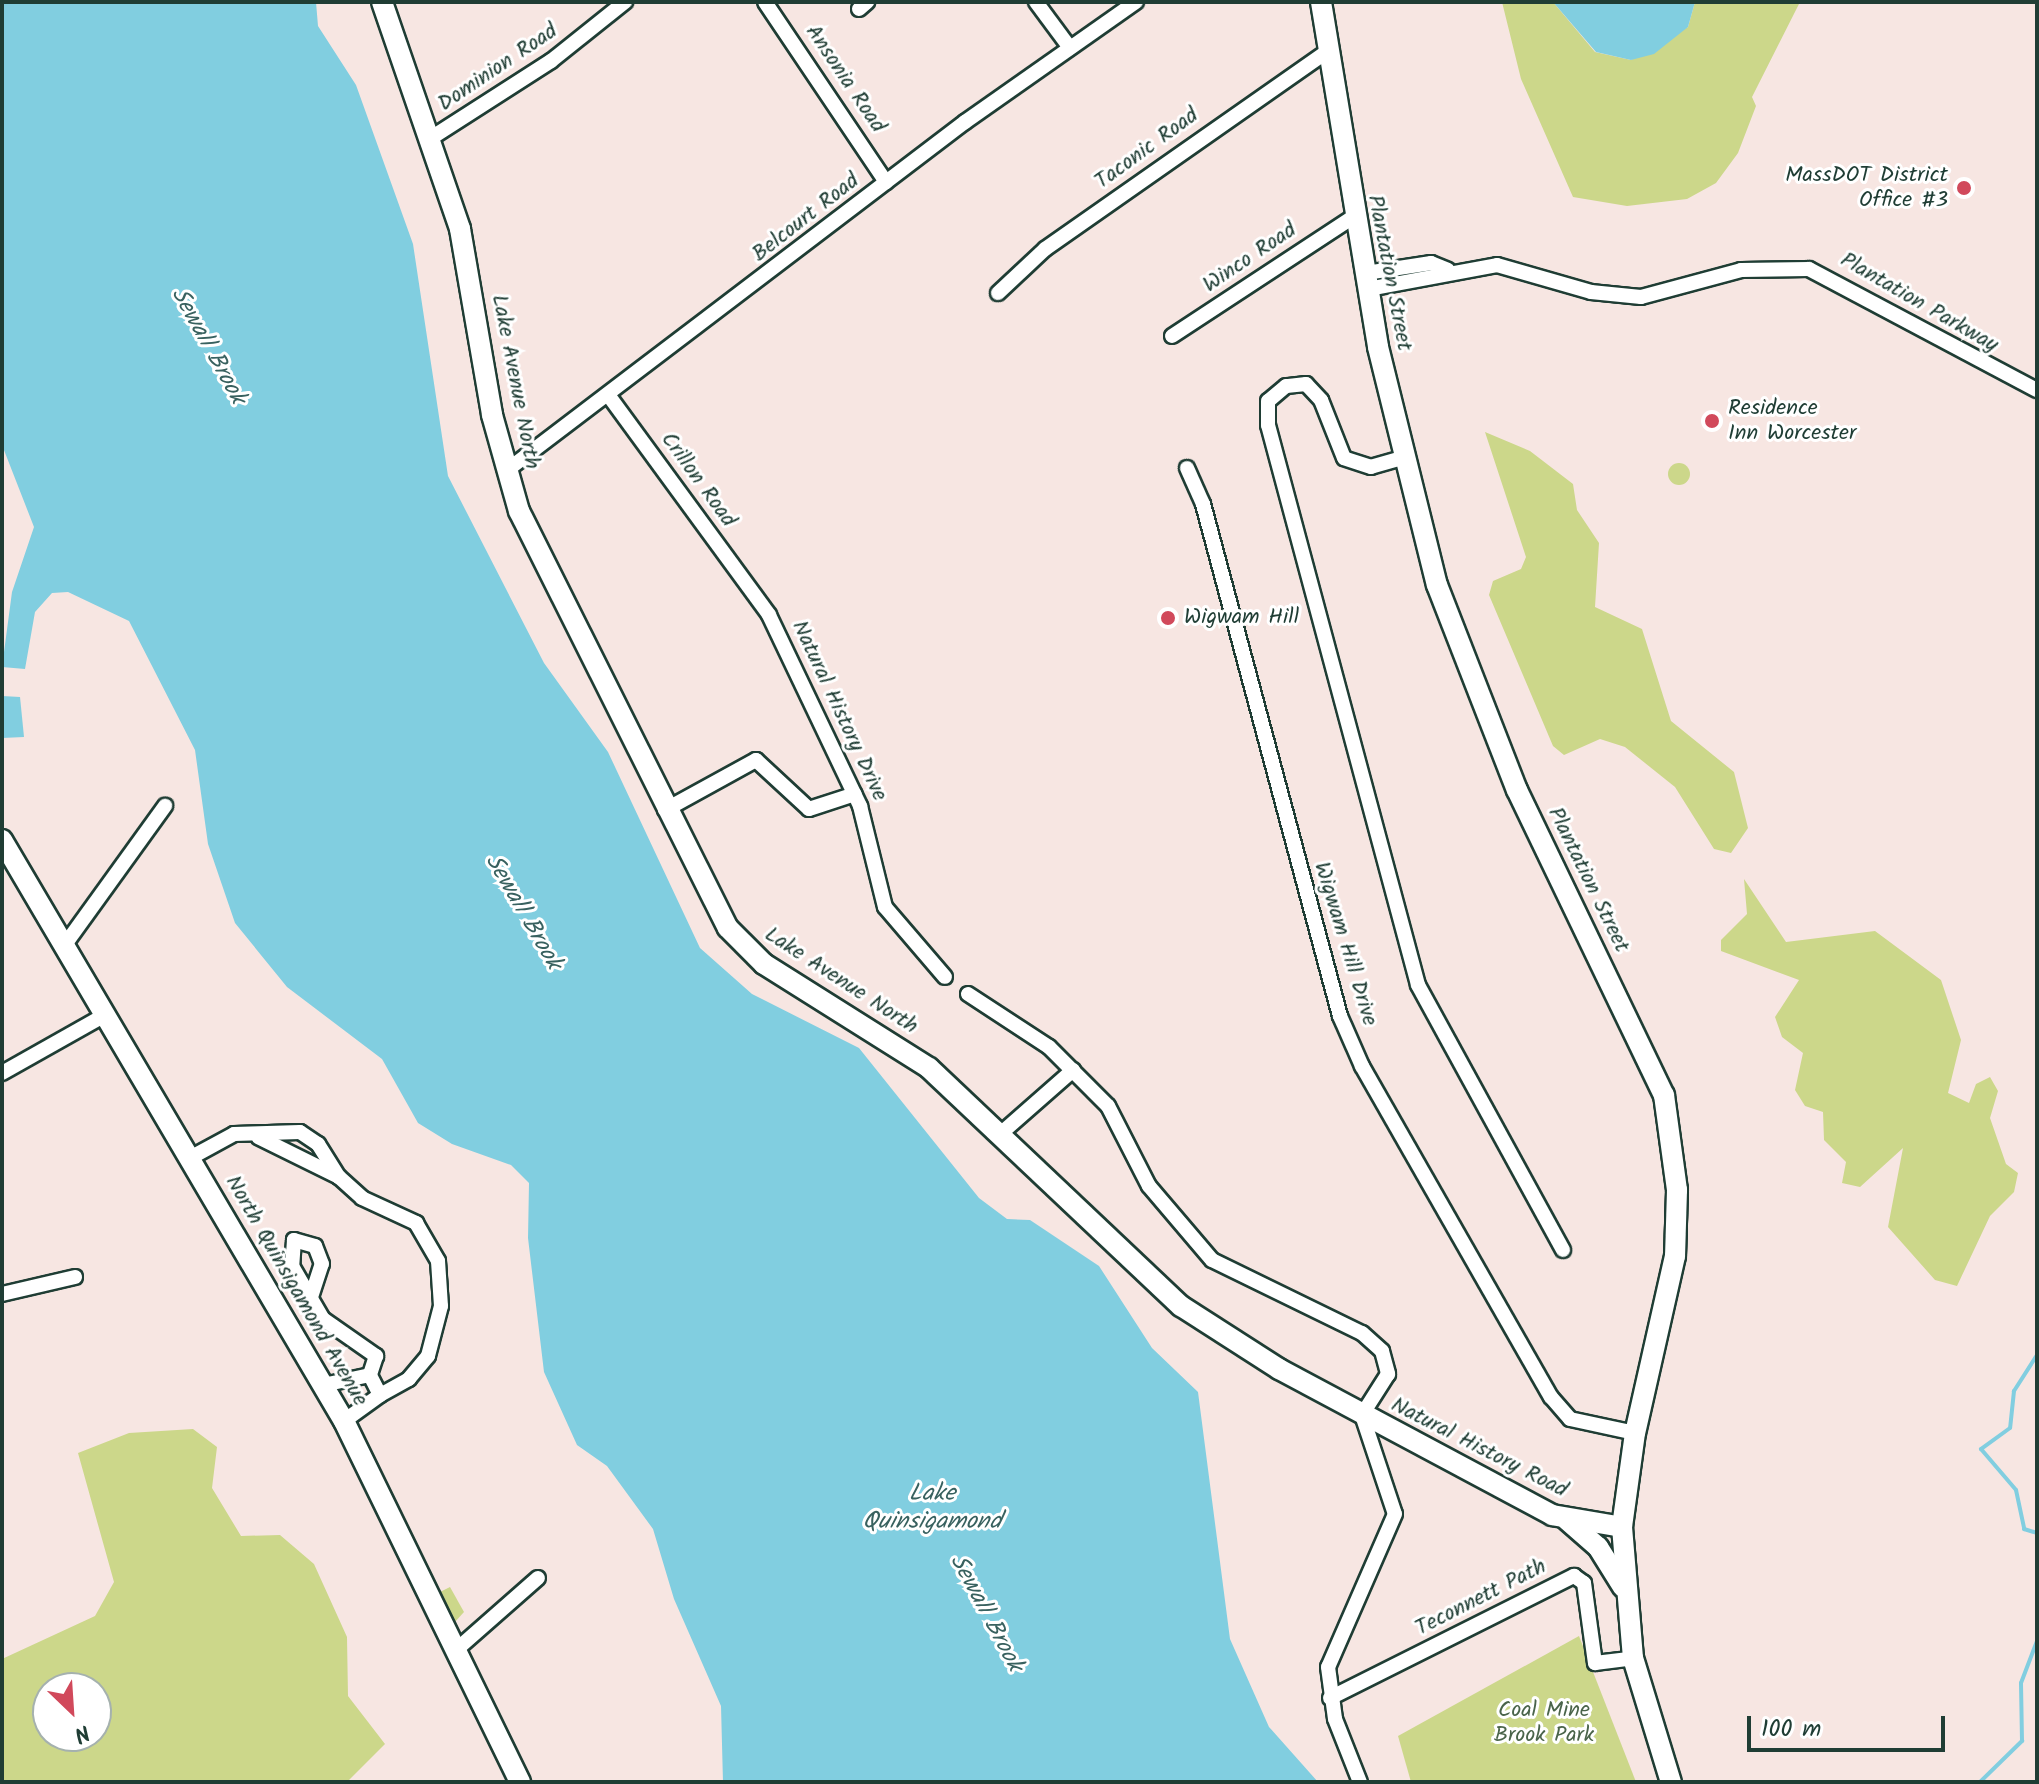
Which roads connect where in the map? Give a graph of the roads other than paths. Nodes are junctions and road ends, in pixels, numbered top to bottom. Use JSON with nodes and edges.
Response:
{"nodes":[{"id":1,"x":382,"y":2,"type":"edge"},
{"id":2,"x":625,"y":2,"type":"edge"},
{"id":3,"x":765,"y":2,"type":"edge"},
{"id":4,"x":1036,"y":2,"type":"edge"},
{"id":5,"x":1136,"y":2,"type":"edge"},
{"id":6,"x":1321,"y":2,"type":"edge"},
{"id":7,"x":1070,"y":48,"type":"junction"},
{"id":8,"x":1329,"y":50,"type":"junction"},
{"id":9,"x":431,"y":138,"type":"junction"},
{"id":10,"x":886,"y":182,"type":"junction"},
{"id":11,"x":1353,"y":217,"type":"junction"},
{"id":12,"x":1367,"y":281,"type":"junction"},
{"id":13,"x":998,"y":293,"type":"dead end"},
{"id":14,"x":1172,"y":336,"type":"dead end"},
{"id":15,"x":2037,"y":390,"type":"edge"},
{"id":16,"x":609,"y":396,"type":"junction"},
{"id":17,"x":1402,"y":458,"type":"junction"},
{"id":18,"x":1187,"y":468,"type":"dead end"},
{"id":19,"x":506,"y":471,"type":"junction"},
{"id":20,"x":751,"y":589,"type":"joint"},
{"id":21,"x":855,"y":794,"type":"junction"},
{"id":22,"x":165,"y":806,"type":"dead end"},
{"id":23,"x":665,"y":810,"type":"junction"},
{"id":24,"x":2,"y":840,"type":"edge"},
{"id":25,"x":64,"y":946,"type":"junction"},
{"id":26,"x":945,"y":977,"type":"dead end"},
{"id":27,"x":968,"y":994,"type":"dead end"},
{"id":28,"x":105,"y":1015,"type":"junction"},
{"id":29,"x":1073,"y":1070,"type":"junction"},
{"id":30,"x":2,"y":1073,"type":"edge"},
{"id":31,"x":998,"y":1136,"type":"junction"},
{"id":32,"x":258,"y":1137,"type":"junction"},
{"id":33,"x":190,"y":1158,"type":"junction"},
{"id":34,"x":339,"y":1177,"type":"junction"},
{"id":35,"x":1563,"y":1250,"type":"dead end"},
{"id":36,"x":75,"y":1277,"type":"dead end"},
{"id":37,"x":2,"y":1294,"type":"edge"},
{"id":38,"x":311,"y":1297,"type":"dead end"},
{"id":39,"x":370,"y":1375,"type":"junction"},
{"id":40,"x":323,"y":1385,"type":"junction"},
{"id":41,"x":380,"y":1395,"type":"junction"},
{"id":42,"x":1362,"y":1415,"type":"junction"},
{"id":43,"x":344,"y":1421,"type":"junction"},
{"id":44,"x":1635,"y":1433,"type":"junction"},
{"id":45,"x":1567,"y":1520,"type":"junction"},
{"id":46,"x":1622,"y":1527,"type":"junction"},
{"id":47,"x":538,"y":1578,"type":"dead end"},
{"id":48,"x":1624,"y":1588,"type":"junction"},
{"id":49,"x":456,"y":1650,"type":"junction"},
{"id":50,"x":1633,"y":1658,"type":"junction"},
{"id":51,"x":1330,"y":1698,"type":"junction"},
{"id":52,"x":520,"y":1782,"type":"edge"},
{"id":53,"x":1360,"y":1782,"type":"edge"},
{"id":54,"x":1671,"y":1782,"type":"edge"}],
"edges":[{"from":1,"to":9,"type":"main road","name":"Lake Avenue North"},
{"from":2,"to":9,"type":"street","name":"Dominion Road"},
{"from":3,"to":10,"type":"street","name":"Ansonia Road"},
{"from":4,"to":7,"type":"street"},
{"from":5,"to":7,"type":"street","name":"Belcourt Road"},
{"from":6,"to":8,"type":"main road","name":"Plantation Street"},
{"from":7,"to":10,"type":"street","name":"Belcourt Road"},
{"from":8,"to":11,"type":"main road","name":"Plantation Street"},
{"from":8,"to":13,"type":"street","name":"Taconic Road"},
{"from":9,"to":19,"type":"main road","name":"Lake Avenue North"},
{"from":10,"to":16,"type":"street","name":"Belcourt Road"},
{"from":11,"to":12,"type":"main road","name":"Plantation Street"},
{"from":11,"to":14,"type":"street","name":"Winco Road"},
{"from":12,"to":15,"type":"street","name":"Plantation Parkway"},
{"from":12,"to":17,"type":"main road","name":"Plantation Street"},
{"from":16,"to":19,"type":"street","name":"Belcourt Road"},
{"from":16,"to":20,"type":"street","name":"Crillon Road"},
{"from":17,"to":35,"type":"street"},
{"from":17,"to":44,"type":"main road","name":"Plantation Street"},
{"from":18,"to":44,"type":"street","name":"Wigwam Hill Drive"},
{"from":19,"to":23,"type":"main road","name":"Lake Avenue North"},
{"from":20,"to":21,"type":"street","name":"Natural History Drive"},
{"from":21,"to":23,"type":"street"},
{"from":21,"to":26,"type":"street","name":"Natural History Drive"},
{"from":22,"to":25,"type":"street"},
{"from":23,"to":31,"type":"main road","name":"Lake Avenue North"},
{"from":24,"to":25,"type":"main road","name":"North Quinsigamond Avenue"},
{"from":25,"to":28,"type":"main road","name":"North Quinsigamond Avenue"},
{"from":27,"to":29,"type":"street"},
{"from":28,"to":30,"type":"street"},
{"from":28,"to":33,"type":"main road","name":"North Quinsigamond Avenue"},
{"from":29,"to":31,"type":"street"},
{"from":29,"to":42,"type":"street"},
{"from":31,"to":42,"type":"main road","name":"Lake Avenue North"},
{"from":32,"to":33,"type":"street"},
{"from":32,"to":34,"type":"street"},
{"from":32,"to":34,"type":"street"},
{"from":33,"to":40,"type":"main road","name":"North Quinsigamond Avenue"},
{"from":34,"to":41,"type":"street"},
{"from":36,"to":37,"type":"street"},
{"from":38,"to":39,"type":"street"},
{"from":39,"to":40,"type":"street"},
{"from":39,"to":41,"type":"street"},
{"from":40,"to":43,"type":"main road","name":"North Quinsigamond Avenue"},
{"from":41,"to":43,"type":"street"},
{"from":42,"to":45,"type":"main road","name":"Natural History Road"},
{"from":42,"to":51,"type":"street"},
{"from":43,"to":49,"type":"main road","name":"North Quinsigamond Avenue"},
{"from":44,"to":46,"type":"main road","name":"Plantation Street"},
{"from":45,"to":46,"type":"main road","name":"Natural History Road"},
{"from":45,"to":48,"type":"main road"},
{"from":46,"to":48,"type":"main road","name":"Plantation Street"},
{"from":47,"to":49,"type":"street"},
{"from":48,"to":50,"type":"main road","name":"Plantation Street"},
{"from":49,"to":52,"type":"main road","name":"North Quinsigamond Avenue"},
{"from":50,"to":51,"type":"street","name":"Teconnett Path"},
{"from":50,"to":54,"type":"main road","name":"Plantation Street"},
{"from":51,"to":53,"type":"street"}]}
